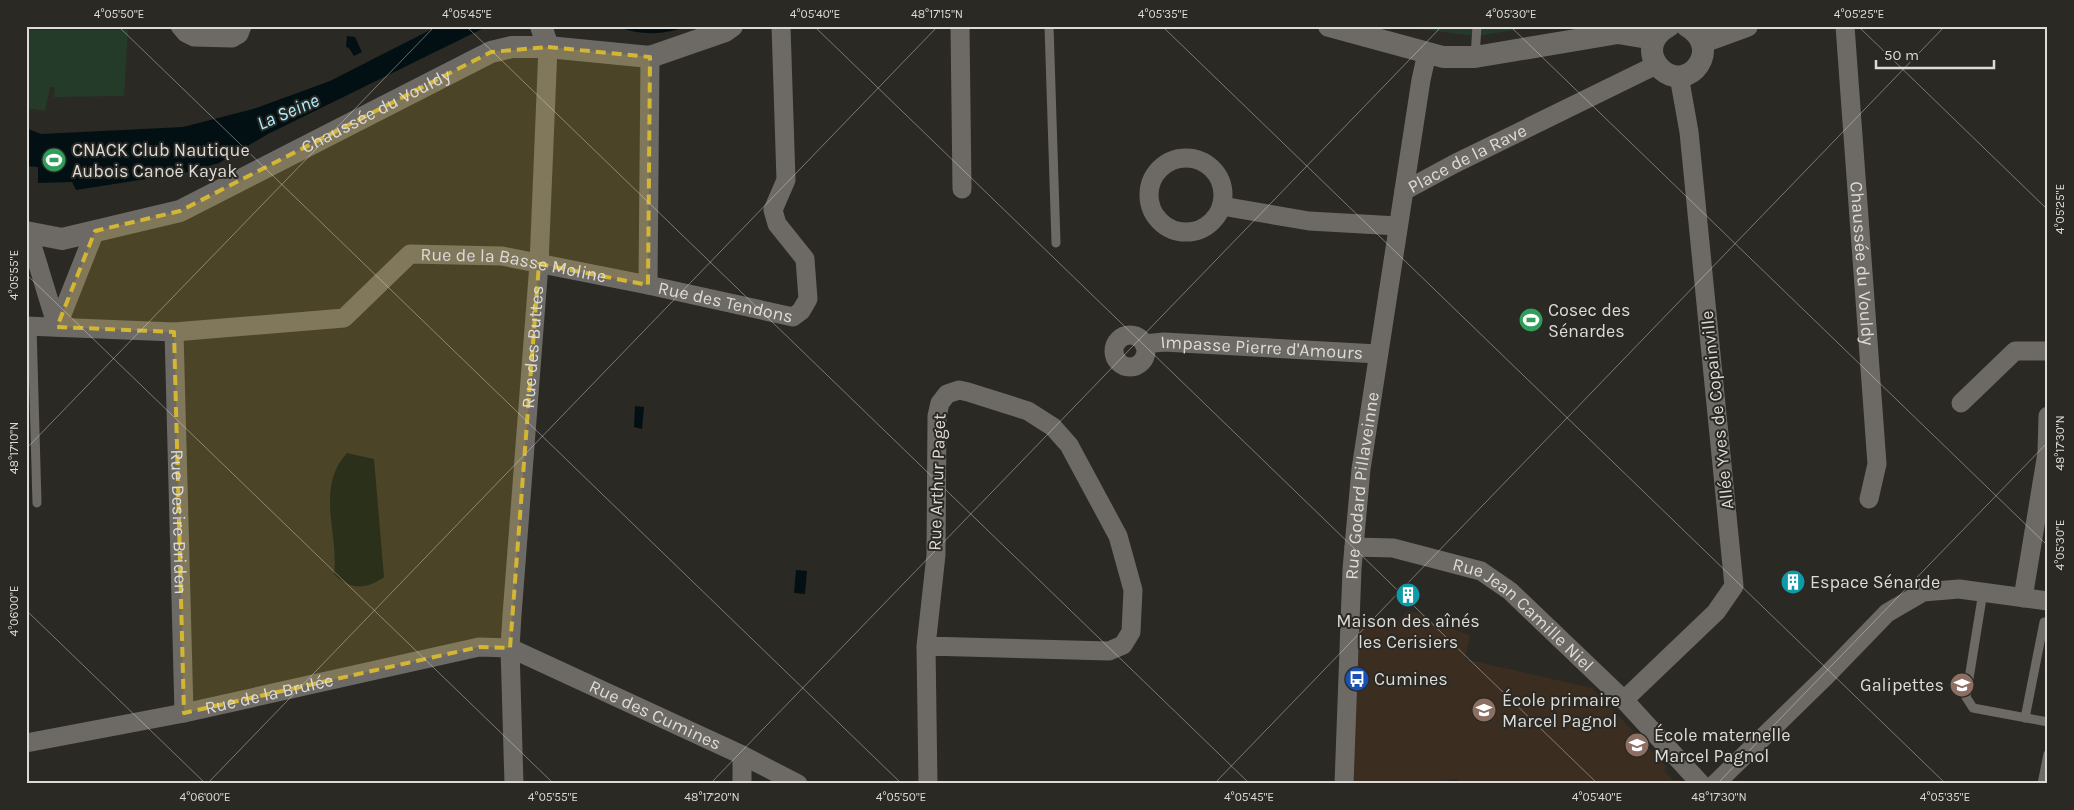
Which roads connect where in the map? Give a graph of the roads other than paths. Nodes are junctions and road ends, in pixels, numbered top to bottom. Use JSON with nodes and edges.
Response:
{"nodes":[{"id":1,"x":180,"y":26,"type":"edge"},
{"id":2,"x":242,"y":26,"type":"edge"},
{"id":3,"x":540,"y":26,"type":"edge"},
{"id":4,"x":732,"y":26,"type":"edge"},
{"id":5,"x":781,"y":26,"type":"edge"},
{"id":6,"x":960,"y":26,"type":"edge"},
{"id":7,"x":1049,"y":26,"type":"edge"},
{"id":8,"x":1329,"y":26,"type":"edge"},
{"id":9,"x":1477,"y":26,"type":"edge"},
{"id":10,"x":1747,"y":26,"type":"edge"},
{"id":11,"x":1845,"y":26,"type":"edge"},
{"id":12,"x":1661,"y":33,"type":"edge"},
{"id":13,"x":1695,"y":34,"type":"edge"},
{"id":14,"x":548,"y":47,"type":"junction"},
{"id":15,"x":1427,"y":53,"type":"junction"},
{"id":16,"x":650,"y":57,"type":"junction"},
{"id":17,"x":1475,"y":57,"type":"junction"},
{"id":18,"x":1656,"y":65,"type":"junction"},
{"id":19,"x":1680,"y":76,"type":"junction"},
{"id":20,"x":962,"y":189,"type":"dead end"},
{"id":21,"x":1404,"y":191,"type":"junction"},
{"id":22,"x":1222,"y":206,"type":"dead end"},
{"id":23,"x":1398,"y":226,"type":"junction"},
{"id":24,"x":96,"y":231,"type":"junction"},
{"id":25,"x":27,"y":232,"type":"edge"},
{"id":26,"x":1056,"y":243,"type":"dead end"},
{"id":27,"x":539,"y":264,"type":"junction"},
{"id":28,"x":648,"y":285,"type":"junction"},
{"id":29,"x":29,"y":326,"type":"edge"},
{"id":30,"x":57,"y":328,"type":"junction"},
{"id":31,"x":174,"y":332,"type":"junction"},
{"id":32,"x":1144,"y":344,"type":"dead end"},
{"id":33,"x":2048,"y":351,"type":"edge"},
{"id":34,"x":1378,"y":354,"type":"junction"},
{"id":35,"x":1961,"y":403,"type":"dead end"},
{"id":36,"x":2048,"y":416,"type":"edge"},
{"id":37,"x":1869,"y":499,"type":"dead end"},
{"id":38,"x":37,"y":503,"type":"dead end"},
{"id":39,"x":1354,"y":547,"type":"junction"},
{"id":40,"x":1983,"y":592,"type":"junction"},
{"id":41,"x":2023,"y":598,"type":"junction"},
{"id":42,"x":2048,"y":602,"type":"edge"},
{"id":43,"x":2044,"y":622,"type":"dead end"},
{"id":44,"x":926,"y":646,"type":"junction"},
{"id":45,"x":510,"y":648,"type":"junction"},
{"id":46,"x":1624,"y":700,"type":"junction"},
{"id":47,"x":184,"y":713,"type":"junction"},
{"id":48,"x":2025,"y":718,"type":"junction"},
{"id":49,"x":2048,"y":722,"type":"edge"},
{"id":50,"x":26,"y":743,"type":"edge"},
{"id":51,"x":2048,"y":754,"type":"edge"},
{"id":52,"x":742,"y":755,"type":"junction"},
{"id":53,"x":514,"y":784,"type":"edge"},
{"id":54,"x":742,"y":784,"type":"edge"},
{"id":55,"x":798,"y":784,"type":"edge"},
{"id":56,"x":928,"y":784,"type":"edge"},
{"id":57,"x":1344,"y":784,"type":"edge"},
{"id":58,"x":1701,"y":784,"type":"edge"},
{"id":59,"x":1715,"y":784,"type":"edge"},
{"id":60,"x":2042,"y":784,"type":"edge"}],
"edges":[{"from":1,"to":2,"type":"street"},
{"from":3,"to":14,"type":"street"},
{"from":4,"to":16,"type":"street","name":"Chaussée du Vouldy"},
{"from":5,"to":28,"type":"street","name":"Rue des Tendons"},
{"from":6,"to":20,"type":"street"},
{"from":7,"to":26,"type":"lane"},
{"from":8,"to":15,"type":"street"},
{"from":9,"to":17,"type":"lane"},
{"from":10,"to":13,"type":"street"},
{"from":11,"to":37,"type":"street","name":"Chaussée du Vouldy"},
{"from":12,"to":17,"type":"street"},
{"from":12,"to":18,"type":"street"},
{"from":13,"to":19,"type":"street"},
{"from":14,"to":16,"type":"street","name":"Chaussée du Vouldy"},
{"from":14,"to":24,"type":"street","name":"Chaussée du Vouldy"},
{"from":14,"to":27,"type":"street","name":"Rue des Buttes"},
{"from":15,"to":17,"type":"street"},
{"from":15,"to":21,"type":"street","name":"Place de la Rave"},
{"from":16,"to":28,"type":"street"},
{"from":18,"to":19,"type":"street"},
{"from":18,"to":21,"type":"street","name":"Place de la Rave"},
{"from":19,"to":46,"type":"street","name":"Allée Yves de Copainville"},
{"from":21,"to":23,"type":"street","name":"Rue Godard Pillaveinne"},
{"from":22,"to":23,"type":"street"},
{"from":23,"to":34,"type":"street","name":"Rue Godard Pillaveinne"},
{"from":24,"to":25,"type":"street","name":"Chaussée du Vouldy"},
{"from":24,"to":30,"type":"street"},
{"from":25,"to":30,"type":"street"},
{"from":27,"to":28,"type":"street","name":"Rue de la Basse Moline"},
{"from":27,"to":31,"type":"street","name":"Rue de la Basse Moline"},
{"from":27,"to":45,"type":"street","name":"Rue des Buttes"},
{"from":29,"to":30,"type":"street","name":"Rue de la Basse Moline"},
{"from":29,"to":38,"type":"lane"},
{"from":30,"to":31,"type":"street","name":"Rue de la Basse Moline"},
{"from":31,"to":47,"type":"street","name":"Rue Desire Briden"},
{"from":32,"to":34,"type":"street","name":"Impasse Pierre d'Amours"},
{"from":33,"to":35,"type":"street"},
{"from":34,"to":39,"type":"street","name":"Rue Godard Pillaveinne"},
{"from":36,"to":41,"type":"street"},
{"from":39,"to":46,"type":"street","name":"Rue Jean Camille Niel"},
{"from":39,"to":57,"type":"street","name":"Rue Godard Pillaveinne"},
{"from":40,"to":41,"type":"street"},
{"from":40,"to":48,"type":"lane"},
{"from":40,"to":59,"type":"street"},
{"from":41,"to":42,"type":"street"},
{"from":43,"to":48,"type":"lane"},
{"from":44,"to":44,"type":"street","name":"Rue Arthur Paget"},
{"from":44,"to":56,"type":"street","name":"Rue Arthur Paget"},
{"from":45,"to":47,"type":"street","name":"Rue de la Brulée"},
{"from":45,"to":52,"type":"street","name":"Rue des Cumines"},
{"from":45,"to":53,"type":"street","name":"Rue des Buttes"},
{"from":46,"to":58,"type":"street","name":"Rue Jean Camille Niel"},
{"from":47,"to":50,"type":"street","name":"Rue de la Brulée"},
{"from":48,"to":49,"type":"lane"},
{"from":51,"to":60,"type":"lane"},
{"from":52,"to":54,"type":"street"},
{"from":52,"to":55,"type":"street","name":"Rue des Cumines"}]}
